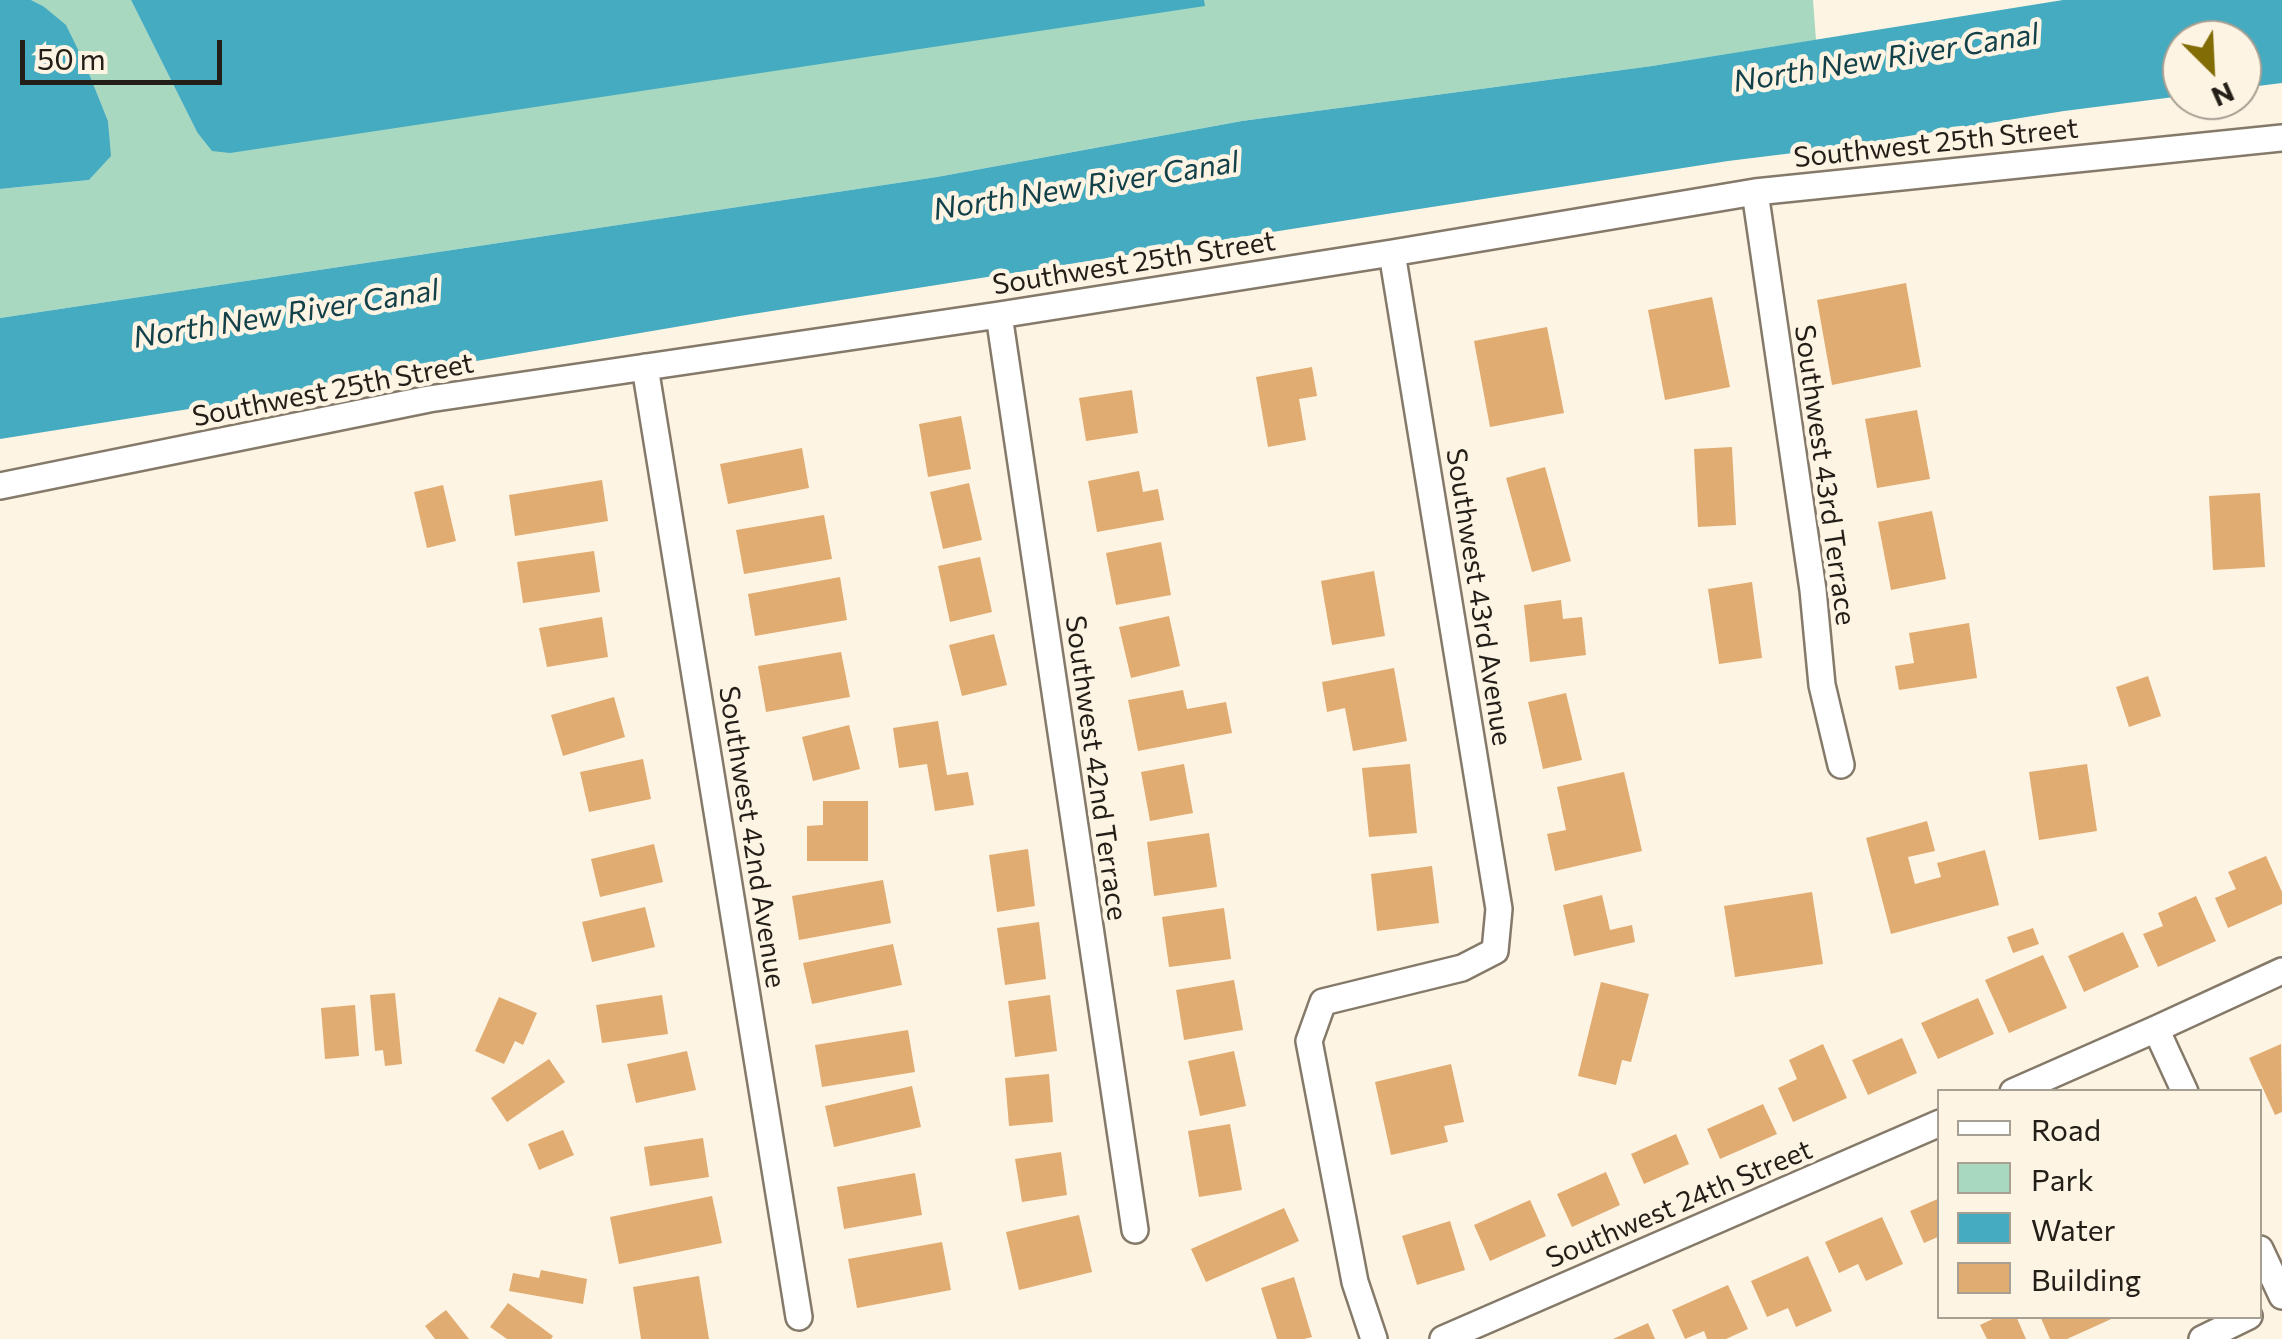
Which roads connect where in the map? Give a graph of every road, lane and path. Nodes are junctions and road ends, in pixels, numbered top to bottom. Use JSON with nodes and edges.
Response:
{"nodes":[{"id":1,"x":2282,"y":138,"type":"edge"},
{"id":2,"x":1755,"y":192,"type":"junction"},
{"id":3,"x":1392,"y":253,"type":"junction"},
{"id":4,"x":999,"y":314,"type":"junction"},
{"id":5,"x":645,"y":367,"type":"junction"},
{"id":6,"x":0,"y":486,"type":"edge"},
{"id":7,"x":1840,"y":766,"type":"dead end"},
{"id":8,"x":2282,"y":971,"type":"edge"},
{"id":9,"x":2156,"y":1029,"type":"junction"},
{"id":10,"x":2020,"y":1089,"type":"edge"},
{"id":11,"x":2185,"y":1089,"type":"edge"},
{"id":12,"x":1937,"y":1125,"type":"edge"},
{"id":13,"x":1134,"y":1230,"type":"dead end"},
{"id":14,"x":2262,"y":1253,"type":"edge"},
{"id":15,"x":2282,"y":1298,"type":"edge"},
{"id":16,"x":799,"y":1317,"type":"dead end"},
{"id":17,"x":2243,"y":1319,"type":"edge"},
{"id":18,"x":1374,"y":1339,"type":"edge"},
{"id":19,"x":1442,"y":1339,"type":"edge"},
{"id":20,"x":2202,"y":1339,"type":"edge"}],
"edges":[{"from":1,"to":2,"type":"street","name":"Southwest 25th Street"},
{"from":2,"to":3,"type":"street","name":"Southwest 25th Street"},
{"from":2,"to":7,"type":"street","name":"Southwest 43rd Terrace"},
{"from":3,"to":4,"type":"street","name":"Southwest 25th Street"},
{"from":3,"to":18,"type":"street","name":"Southwest 43rd Avenue"},
{"from":4,"to":5,"type":"street","name":"Southwest 25th Street"},
{"from":4,"to":13,"type":"street","name":"Southwest 42nd Terrace"},
{"from":5,"to":6,"type":"street","name":"Southwest 25th Street"},
{"from":5,"to":16,"type":"street","name":"Southwest 42nd Avenue"},
{"from":8,"to":9,"type":"street"},
{"from":9,"to":10,"type":"street"},
{"from":9,"to":11,"type":"street"},
{"from":12,"to":19,"type":"street","name":"Southwest 24th Street"},
{"from":14,"to":15,"type":"street"},
{"from":17,"to":20,"type":"street"}]}
